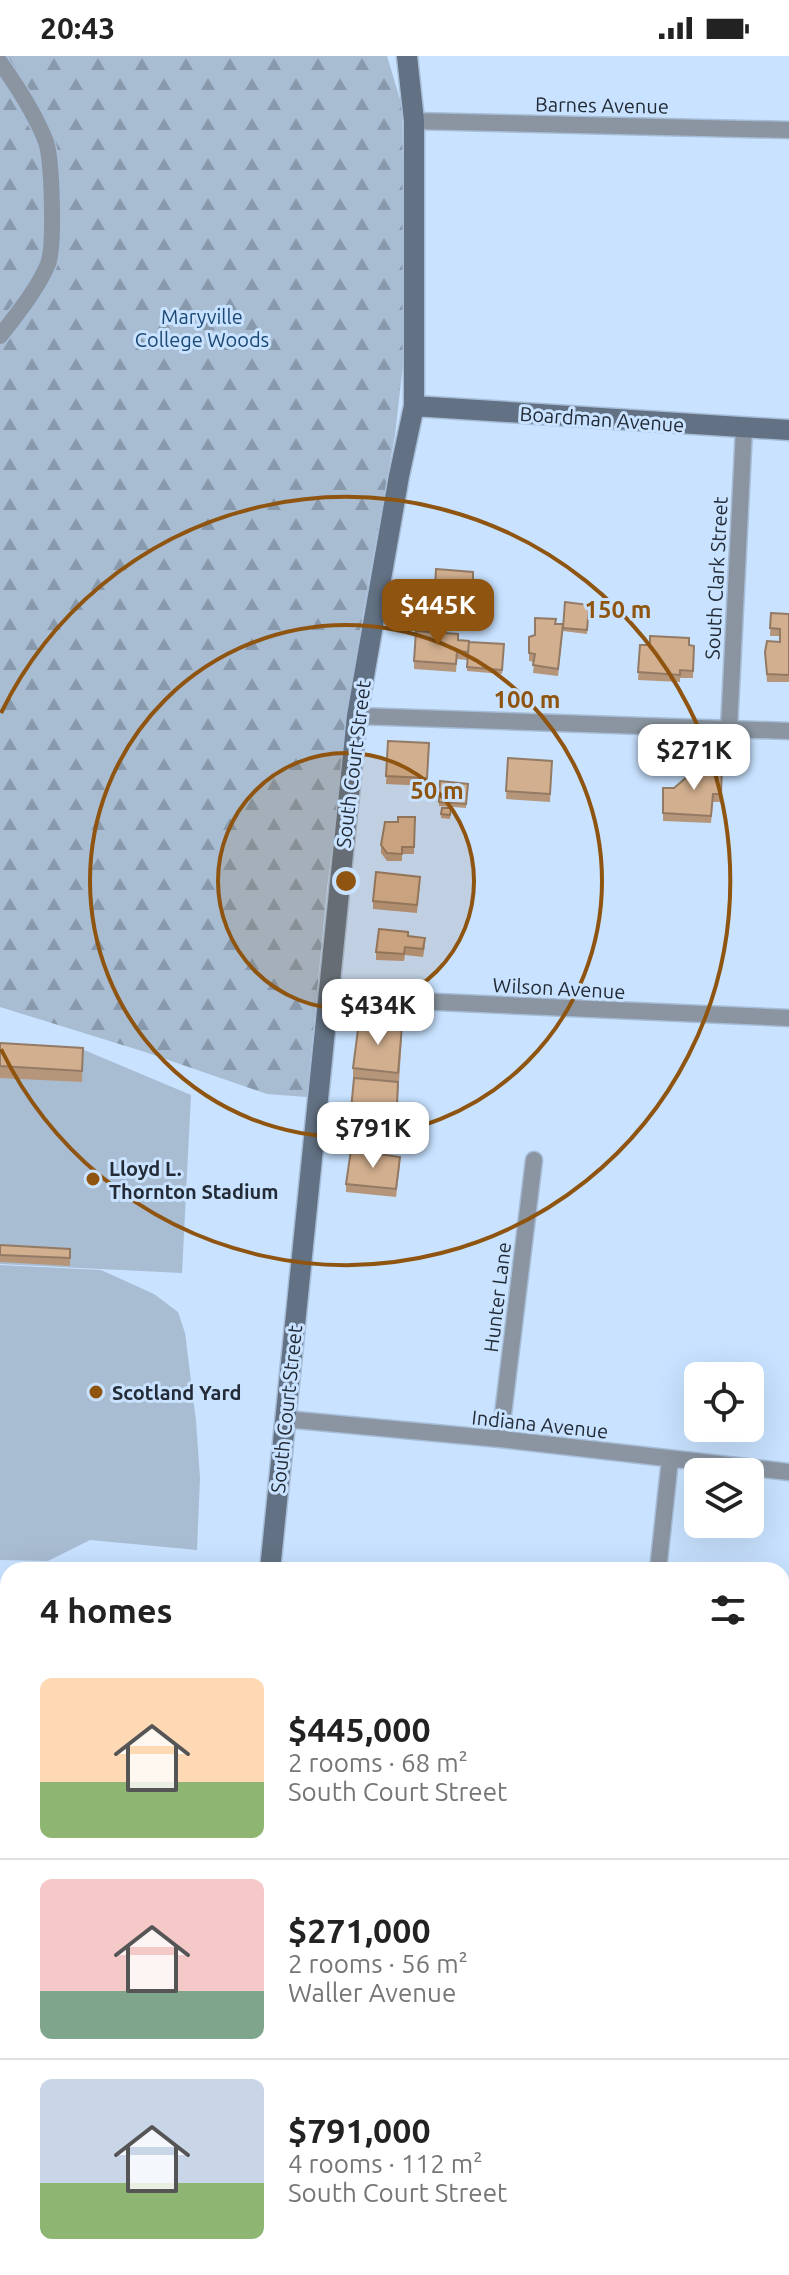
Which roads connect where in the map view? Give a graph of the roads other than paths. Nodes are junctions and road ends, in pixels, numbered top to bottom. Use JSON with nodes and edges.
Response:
{"nodes":[{"id":1,"x":407,"y":56,"type":"edge"},
{"id":2,"x":0,"y":62,"type":"edge"},
{"id":3,"x":414,"y":121,"type":"junction"},
{"id":4,"x":789,"y":130,"type":"edge"},
{"id":5,"x":0,"y":336,"type":"edge"},
{"id":6,"x":414,"y":406,"type":"junction"},
{"id":7,"x":744,"y":429,"type":"junction"},
{"id":8,"x":789,"y":430,"type":"edge"},
{"id":9,"x":357,"y":716,"type":"junction"},
{"id":10,"x":729,"y":728,"type":"junction"},
{"id":11,"x":789,"y":731,"type":"edge"},
{"id":12,"x":327,"y":997,"type":"junction"},
{"id":13,"x":789,"y":1018,"type":"edge"},
{"id":14,"x":534,"y":1160,"type":"dead end"},
{"id":15,"x":285,"y":1419,"type":"junction"},
{"id":16,"x":500,"y":1439,"type":"junction"},
{"id":17,"x":670,"y":1459,"type":"junction"},
{"id":18,"x":789,"y":1472,"type":"edge"},
{"id":19,"x":271,"y":1562,"type":"edge"},
{"id":20,"x":659,"y":1562,"type":"edge"}],
"edges":[{"from":1,"to":3,"type":"street","name":"South Court Street"},
{"from":2,"to":5,"type":"street"},
{"from":3,"to":4,"type":"street","name":"Barnes Avenue"},
{"from":3,"to":6,"type":"street","name":"South Court Street"},
{"from":6,"to":7,"type":"street","name":"Boardman Avenue"},
{"from":6,"to":9,"type":"street","name":"South Court Street"},
{"from":7,"to":8,"type":"street","name":"Boardman Avenue"},
{"from":7,"to":10,"type":"street","name":"South Clark Street"},
{"from":9,"to":10,"type":"street"},
{"from":9,"to":12,"type":"street","name":"South Court Street"},
{"from":10,"to":11,"type":"street"},
{"from":12,"to":13,"type":"street","name":"Wilson Avenue"},
{"from":12,"to":15,"type":"street","name":"South Court Street"},
{"from":14,"to":16,"type":"street","name":"Hunter Lane"},
{"from":15,"to":16,"type":"street","name":"Indiana Avenue"},
{"from":15,"to":19,"type":"street","name":"South Court Street"},
{"from":16,"to":17,"type":"street","name":"Indiana Avenue"},
{"from":17,"to":18,"type":"street","name":"Indiana Avenue"},
{"from":17,"to":20,"type":"street"}]}
